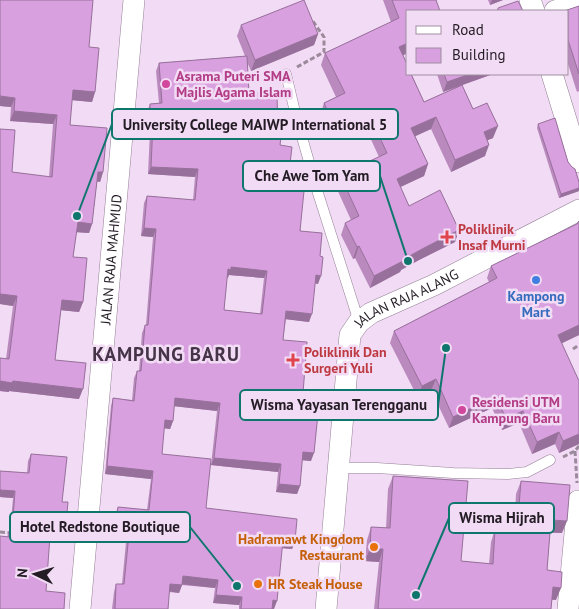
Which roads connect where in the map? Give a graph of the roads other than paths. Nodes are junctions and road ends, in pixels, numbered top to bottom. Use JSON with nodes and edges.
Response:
{"nodes":[{"id":1,"x":134,"y":0,"type":"edge"},
{"id":2,"x":579,"y":3,"type":"edge"},
{"id":3,"x":558,"y":10,"type":"edge"},
{"id":4,"x":286,"y":74,"type":"road end"},
{"id":5,"x":552,"y":75,"type":"edge"},
{"id":6,"x":579,"y":162,"type":"edge"},
{"id":7,"x":579,"y":210,"type":"edge"},
{"id":8,"x":359,"y":322,"type":"junction"},
{"id":9,"x":550,"y":460,"type":"dead end"},
{"id":10,"x":338,"y":468,"type":"junction"},
{"id":11,"x":577,"y":494,"type":"road end"},
{"id":12,"x":80,"y":609,"type":"edge"},
{"id":13,"x":326,"y":609,"type":"edge"},
{"id":14,"x":568,"y":609,"type":"edge"}],
"edges":[{"from":1,"to":12,"type":"street","name":"JALAN RAJA MAHMUD"},
{"from":2,"to":3,"type":"street"},
{"from":4,"to":8,"type":"lane"},
{"from":5,"to":6,"type":"street"},
{"from":7,"to":8,"type":"street","name":"JALAN RAJA ALANG"},
{"from":8,"to":10,"type":"street","name":"JALAN RAJA ALANG"},
{"from":9,"to":10,"type":"lane"},
{"from":10,"to":13,"type":"street","name":"JALAN RAJA ALANG"},
{"from":11,"to":14,"type":"street"}]}
